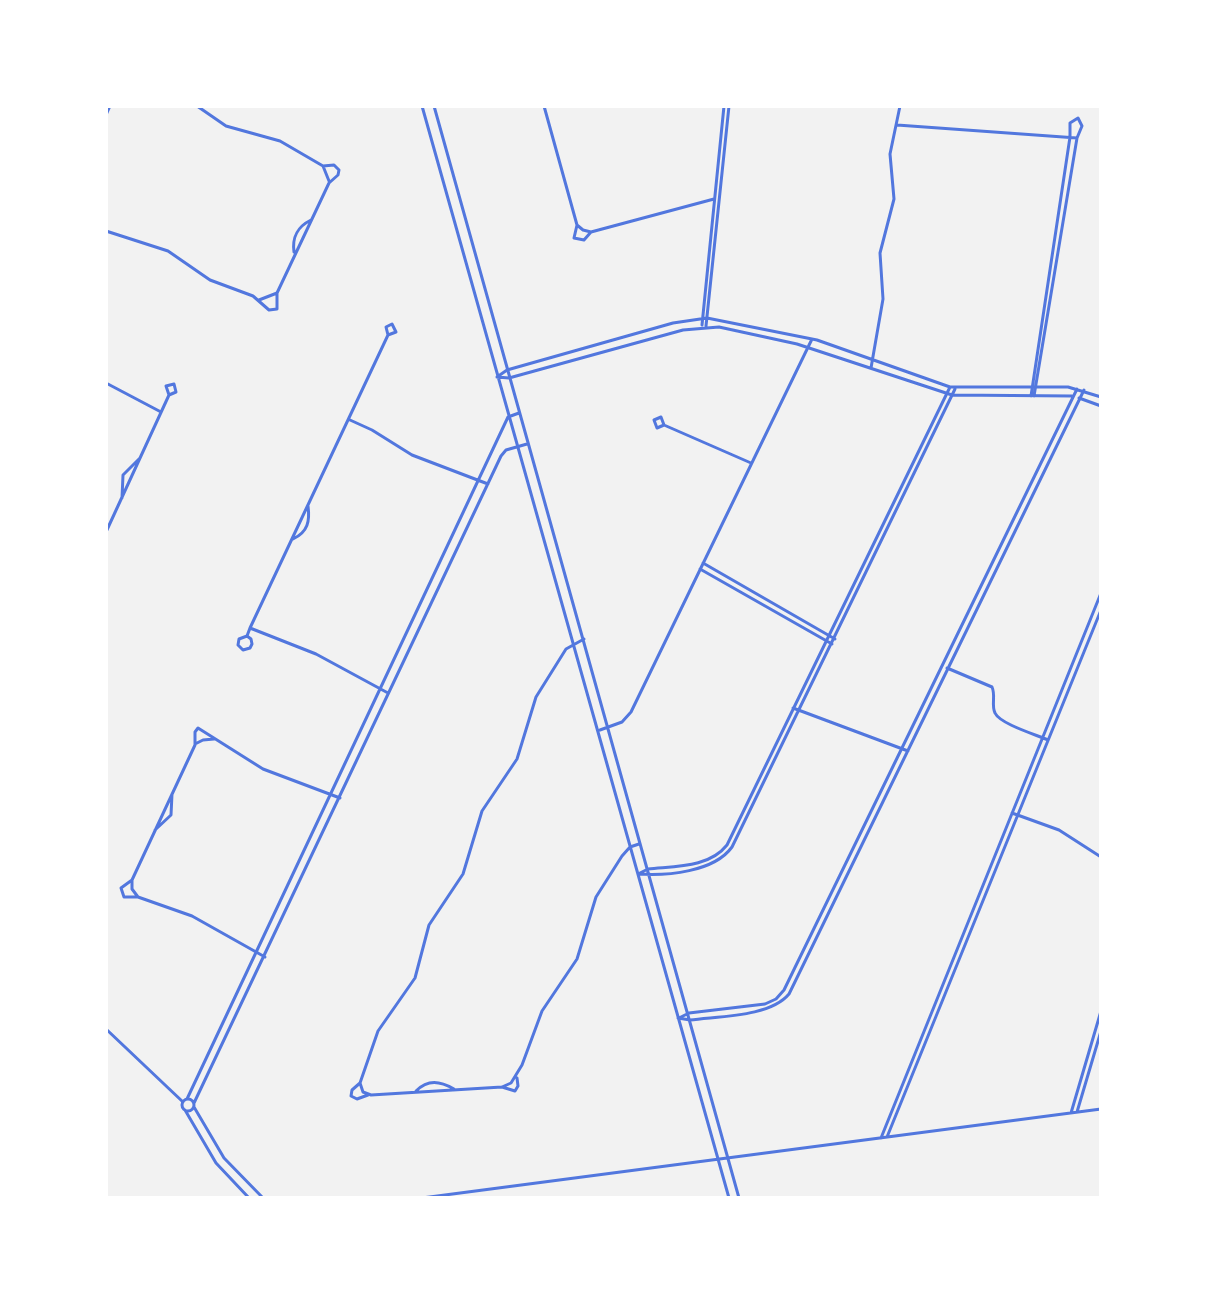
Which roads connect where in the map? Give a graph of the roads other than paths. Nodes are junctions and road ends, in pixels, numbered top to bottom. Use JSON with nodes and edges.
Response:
{"nodes":[{"id":1,"x":110,"y":106,"type":"edge"},
{"id":2,"x":197,"y":106,"type":"edge"},
{"id":3,"x":422,"y":106,"type":"edge"},
{"id":4,"x":434,"y":106,"type":"edge"},
{"id":5,"x":544,"y":106,"type":"edge"},
{"id":6,"x":727,"y":106,"type":"edge"},
{"id":7,"x":900,"y":106,"type":"edge"},
{"id":8,"x":106,"y":115,"type":"edge"},
{"id":9,"x":897,"y":125,"type":"junction"},
{"id":10,"x":1071,"y":129,"type":"junction"},
{"id":11,"x":1078,"y":131,"type":"junction"},
{"id":12,"x":1070,"y":137,"type":"junction"},
{"id":13,"x":1077,"y":138,"type":"junction"},
{"id":14,"x":323,"y":166,"type":"junction"},
{"id":15,"x":452,"y":174,"type":"junction"},
{"id":16,"x":442,"y":176,"type":"junction"},
{"id":17,"x":329,"y":183,"type":"junction"},
{"id":18,"x":717,"y":198,"type":"junction"},
{"id":19,"x":311,"y":220,"type":"junction"},
{"id":20,"x":577,"y":225,"type":"junction"},
{"id":21,"x":106,"y":231,"type":"edge"},
{"id":22,"x":591,"y":232,"type":"junction"},
{"id":23,"x":294,"y":254,"type":"junction"},
{"id":24,"x":277,"y":293,"type":"junction"},
{"id":25,"x":259,"y":300,"type":"junction"},
{"id":26,"x":705,"y":318,"type":"junction"},
{"id":27,"x":704,"y":326,"type":"junction"},
{"id":28,"x":388,"y":335,"type":"dead end"},
{"id":29,"x":812,"y":339,"type":"junction"},
{"id":30,"x":808,"y":346,"type":"junction"},
{"id":31,"x":872,"y":361,"type":"junction"},
{"id":32,"x":871,"y":368,"type":"junction"},
{"id":33,"x":507,"y":370,"type":"junction"},
{"id":34,"x":497,"y":377,"type":"junction"},
{"id":35,"x":509,"y":378,"type":"junction"},
{"id":36,"x":106,"y":383,"type":"edge"},
{"id":37,"x":950,"y":387,"type":"junction"},
{"id":38,"x":1030,"y":387,"type":"junction"},
{"id":39,"x":1036,"y":387,"type":"junction"},
{"id":40,"x":956,"y":388,"type":"junction"},
{"id":41,"x":1077,"y":389,"type":"junction"},
{"id":42,"x":1084,"y":390,"type":"junction"},
{"id":43,"x":169,"y":395,"type":"dead end"},
{"id":44,"x":949,"y":395,"type":"junction"},
{"id":45,"x":1032,"y":396,"type":"junction"},
{"id":46,"x":1074,"y":397,"type":"junction"},
{"id":47,"x":1101,"y":397,"type":"edge"},
{"id":48,"x":1080,"y":398,"type":"junction"},
{"id":49,"x":1101,"y":406,"type":"edge"},
{"id":50,"x":161,"y":412,"type":"junction"},
{"id":51,"x":519,"y":413,"type":"junction"},
{"id":52,"x":508,"y":417,"type":"junction"},
{"id":53,"x":349,"y":420,"type":"junction"},
{"id":54,"x":664,"y":425,"type":"dead end"},
{"id":55,"x":527,"y":444,"type":"junction"},
{"id":56,"x":516,"y":447,"type":"junction"},
{"id":57,"x":140,"y":458,"type":"junction"},
{"id":58,"x":751,"y":463,"type":"junction"},
{"id":59,"x":478,"y":479,"type":"junction"},
{"id":60,"x":488,"y":484,"type":"junction"},
{"id":61,"x":122,"y":498,"type":"junction"},
{"id":62,"x":308,"y":506,"type":"junction"},
{"id":63,"x":106,"y":532,"type":"edge"},
{"id":64,"x":292,"y":539,"type":"junction"},
{"id":65,"x":106,"y":546,"type":"edge"},
{"id":66,"x":703,"y":563,"type":"junction"},
{"id":67,"x":700,"y":569,"type":"junction"},
{"id":68,"x":1101,"y":593,"type":"edge"},
{"id":69,"x":1101,"y":610,"type":"edge"},
{"id":70,"x":250,"y":628,"type":"junction"},
{"id":71,"x":247,"y":636,"type":"dead end"},
{"id":72,"x":827,"y":638,"type":"junction"},
{"id":73,"x":584,"y":639,"type":"junction"},
{"id":74,"x":834,"y":642,"type":"junction"},
{"id":75,"x":572,"y":643,"type":"junction"},
{"id":76,"x":942,"y":666,"type":"junction"},
{"id":77,"x":949,"y":669,"type":"junction"},
{"id":78,"x":380,"y":690,"type":"junction"},
{"id":79,"x":388,"y":694,"type":"junction"},
{"id":80,"x":793,"y":708,"type":"junction"},
{"id":81,"x":799,"y":711,"type":"junction"},
{"id":82,"x":608,"y":727,"type":"junction"},
{"id":83,"x":598,"y":731,"type":"junction"},
{"id":84,"x":1043,"y":737,"type":"junction"},
{"id":85,"x":214,"y":739,"type":"junction"},
{"id":86,"x":1048,"y":740,"type":"junction"},
{"id":87,"x":195,"y":745,"type":"junction"},
{"id":88,"x":902,"y":749,"type":"junction"},
{"id":89,"x":908,"y":751,"type":"junction"},
{"id":90,"x":172,"y":794,"type":"junction"},
{"id":91,"x":331,"y":794,"type":"junction"},
{"id":92,"x":340,"y":798,"type":"junction"},
{"id":93,"x":1012,"y":813,"type":"junction"},
{"id":94,"x":1018,"y":815,"type":"junction"},
{"id":95,"x":155,"y":830,"type":"junction"},
{"id":96,"x":641,"y":843,"type":"junction"},
{"id":97,"x":630,"y":847,"type":"junction"},
{"id":98,"x":1101,"y":857,"type":"edge"},
{"id":99,"x":648,"y":869,"type":"junction"},
{"id":100,"x":638,"y":874,"type":"junction"},
{"id":101,"x":650,"y":875,"type":"junction"},
{"id":102,"x":132,"y":880,"type":"junction"},
{"id":103,"x":138,"y":897,"type":"junction"},
{"id":104,"x":256,"y":953,"type":"junction"},
{"id":105,"x":265,"y":957,"type":"junction"},
{"id":106,"x":1101,"y":1011,"type":"edge"},
{"id":107,"x":689,"y":1013,"type":"junction"},
{"id":108,"x":678,"y":1018,"type":"junction"},
{"id":109,"x":690,"y":1020,"type":"junction"},
{"id":110,"x":106,"y":1029,"type":"edge"},
{"id":111,"x":1101,"y":1031,"type":"edge"},
{"id":112,"x":517,"y":1076,"type":"junction"},
{"id":113,"x":360,"y":1083,"type":"junction"},
{"id":114,"x":502,"y":1087,"type":"junction"},
{"id":115,"x":454,"y":1089,"type":"junction"},
{"id":116,"x":416,"y":1091,"type":"junction"},
{"id":117,"x":368,"y":1095,"type":"junction"},
{"id":118,"x":185,"y":1100,"type":"junction"},
{"id":119,"x":194,"y":1105,"type":"junction"},
{"id":120,"x":1101,"y":1109,"type":"edge"},
{"id":121,"x":185,"y":1110,"type":"junction"},
{"id":122,"x":1077,"y":1112,"type":"junction"},
{"id":123,"x":1071,"y":1113,"type":"junction"},
{"id":124,"x":887,"y":1137,"type":"junction"},
{"id":125,"x":881,"y":1138,"type":"junction"},
{"id":126,"x":730,"y":1157,"type":"junction"},
{"id":127,"x":718,"y":1159,"type":"junction"},
{"id":128,"x":249,"y":1198,"type":"edge"},
{"id":129,"x":263,"y":1198,"type":"edge"},
{"id":130,"x":422,"y":1198,"type":"edge"},
{"id":131,"x":729,"y":1198,"type":"edge"},
{"id":132,"x":739,"y":1198,"type":"edge"}],
"edges":[{"from":1,"to":8,"type":"street"},
{"from":2,"to":14,"type":"street"},
{"from":3,"to":16,"type":"street"},
{"from":4,"to":15,"type":"street"},
{"from":5,"to":20,"type":"street"},
{"from":6,"to":18,"type":"street"},
{"from":7,"to":9,"type":"street"},
{"from":9,"to":12,"type":"street"},
{"from":9,"to":31,"type":"street"},
{"from":10,"to":11,"type":"street"},
{"from":10,"to":11,"type":"street"},
{"from":10,"to":12,"type":"street"},
{"from":11,"to":13,"type":"street"},
{"from":12,"to":13,"type":"street"},
{"from":12,"to":38,"type":"street"},
{"from":13,"to":39,"type":"street"},
{"from":14,"to":17,"type":"street"},
{"from":14,"to":17,"type":"street"},
{"from":15,"to":16,"type":"street"},
{"from":15,"to":33,"type":"street"},
{"from":16,"to":34,"type":"street"},
{"from":17,"to":19,"type":"street"},
{"from":18,"to":22,"type":"street"},
{"from":18,"to":26,"type":"street"},
{"from":19,"to":23,"type":"street"},
{"from":19,"to":23,"type":"street"},
{"from":20,"to":22,"type":"street"},
{"from":20,"to":22,"type":"street"},
{"from":21,"to":25,"type":"street"},
{"from":23,"to":24,"type":"street"},
{"from":24,"to":25,"type":"street"},
{"from":24,"to":25,"type":"street"},
{"from":26,"to":27,"type":"street"},
{"from":26,"to":29,"type":"street"},
{"from":26,"to":33,"type":"street"},
{"from":27,"to":30,"type":"street"},
{"from":27,"to":35,"type":"street"},
{"from":28,"to":53,"type":"street"},
{"from":29,"to":30,"type":"street"},
{"from":29,"to":31,"type":"street"},
{"from":30,"to":32,"type":"street"},
{"from":30,"to":58,"type":"street"},
{"from":31,"to":32,"type":"street"},
{"from":31,"to":37,"type":"street"},
{"from":32,"to":44,"type":"street"},
{"from":33,"to":34,"type":"street"},
{"from":33,"to":35,"type":"street"},
{"from":34,"to":35,"type":"street"},
{"from":34,"to":52,"type":"street"},
{"from":35,"to":51,"type":"street"},
{"from":36,"to":50,"type":"street"},
{"from":37,"to":40,"type":"street"},
{"from":37,"to":44,"type":"street"},
{"from":38,"to":39,"type":"street"},
{"from":38,"to":40,"type":"street"},
{"from":38,"to":45,"type":"street"},
{"from":39,"to":41,"type":"street"},
{"from":39,"to":45,"type":"street"},
{"from":40,"to":44,"type":"street"},
{"from":41,"to":42,"type":"street"},
{"from":41,"to":46,"type":"street"},
{"from":42,"to":47,"type":"street"},
{"from":42,"to":48,"type":"street"},
{"from":43,"to":50,"type":"street"},
{"from":44,"to":45,"type":"street"},
{"from":44,"to":72,"type":"street"},
{"from":44,"to":74,"type":"street"},
{"from":45,"to":46,"type":"street"},
{"from":46,"to":48,"type":"street"},
{"from":46,"to":76,"type":"street"},
{"from":48,"to":49,"type":"street"},
{"from":48,"to":77,"type":"street"},
{"from":50,"to":57,"type":"street"},
{"from":51,"to":52,"type":"street"},
{"from":51,"to":55,"type":"street"},
{"from":52,"to":56,"type":"street"},
{"from":52,"to":59,"type":"street"},
{"from":53,"to":59,"type":"street"},
{"from":53,"to":62,"type":"street"},
{"from":54,"to":58,"type":"street"},
{"from":55,"to":56,"type":"street"},
{"from":55,"to":73,"type":"street"},
{"from":56,"to":60,"type":"street"},
{"from":56,"to":75,"type":"street"},
{"from":57,"to":61,"type":"street"},
{"from":57,"to":61,"type":"street"},
{"from":58,"to":66,"type":"street"},
{"from":59,"to":60,"type":"street"},
{"from":59,"to":78,"type":"street"},
{"from":60,"to":79,"type":"street"},
{"from":61,"to":63,"type":"street"},
{"from":62,"to":64,"type":"street"},
{"from":62,"to":64,"type":"street"},
{"from":63,"to":65,"type":"street"},
{"from":64,"to":70,"type":"street"},
{"from":66,"to":67,"type":"street"},
{"from":66,"to":72,"type":"street"},
{"from":67,"to":72,"type":"street"},
{"from":67,"to":82,"type":"street"},
{"from":68,"to":84,"type":"street"},
{"from":69,"to":86,"type":"street"},
{"from":70,"to":71,"type":"street"},
{"from":70,"to":78,"type":"street"},
{"from":72,"to":74,"type":"street"},
{"from":72,"to":80,"type":"street"},
{"from":73,"to":75,"type":"street"},
{"from":73,"to":82,"type":"street"},
{"from":74,"to":81,"type":"street"},
{"from":75,"to":83,"type":"street"},
{"from":75,"to":113,"type":"street"},
{"from":76,"to":77,"type":"street"},
{"from":76,"to":88,"type":"street"},
{"from":77,"to":84,"type":"street"},
{"from":77,"to":89,"type":"street"},
{"from":78,"to":79,"type":"street"},
{"from":78,"to":91,"type":"street"},
{"from":79,"to":92,"type":"street"},
{"from":80,"to":81,"type":"street"},
{"from":80,"to":99,"type":"street"},
{"from":81,"to":88,"type":"street"},
{"from":81,"to":101,"type":"street"},
{"from":82,"to":83,"type":"street"},
{"from":82,"to":96,"type":"street"},
{"from":83,"to":97,"type":"street"},
{"from":84,"to":86,"type":"street"},
{"from":84,"to":93,"type":"street"},
{"from":85,"to":87,"type":"street"},
{"from":85,"to":87,"type":"street"},
{"from":85,"to":91,"type":"street"},
{"from":86,"to":94,"type":"street"},
{"from":87,"to":90,"type":"street"},
{"from":88,"to":89,"type":"street"},
{"from":88,"to":107,"type":"street"},
{"from":89,"to":109,"type":"street"},
{"from":90,"to":95,"type":"street"},
{"from":90,"to":95,"type":"street"},
{"from":91,"to":92,"type":"street"},
{"from":91,"to":104,"type":"street"},
{"from":92,"to":105,"type":"street"},
{"from":93,"to":94,"type":"street"},
{"from":93,"to":125,"type":"street"},
{"from":94,"to":98,"type":"street"},
{"from":94,"to":124,"type":"street"},
{"from":95,"to":102,"type":"street"},
{"from":96,"to":97,"type":"street"},
{"from":96,"to":99,"type":"street"},
{"from":97,"to":100,"type":"street"},
{"from":97,"to":112,"type":"street"},
{"from":99,"to":100,"type":"street"},
{"from":99,"to":101,"type":"street"},
{"from":100,"to":101,"type":"street"},
{"from":100,"to":108,"type":"street"},
{"from":101,"to":107,"type":"street"},
{"from":102,"to":103,"type":"street"},
{"from":102,"to":103,"type":"street"},
{"from":103,"to":104,"type":"street"},
{"from":104,"to":105,"type":"street"},
{"from":104,"to":118,"type":"street"},
{"from":105,"to":119,"type":"street"},
{"from":106,"to":123,"type":"street"},
{"from":107,"to":108,"type":"street"},
{"from":107,"to":109,"type":"street"},
{"from":108,"to":109,"type":"street"},
{"from":108,"to":127,"type":"street"},
{"from":109,"to":126,"type":"street"},
{"from":110,"to":118,"type":"street"},
{"from":111,"to":122,"type":"street"},
{"from":112,"to":114,"type":"street"},
{"from":112,"to":114,"type":"street"},
{"from":113,"to":117,"type":"street"},
{"from":113,"to":117,"type":"street"},
{"from":114,"to":115,"type":"street"},
{"from":115,"to":116,"type":"street"},
{"from":115,"to":116,"type":"street"},
{"from":116,"to":117,"type":"street"},
{"from":118,"to":119,"type":"street"},
{"from":118,"to":121,"type":"street"},
{"from":119,"to":121,"type":"street"},
{"from":119,"to":129,"type":"street"},
{"from":120,"to":122,"type":"street"},
{"from":121,"to":128,"type":"street"},
{"from":122,"to":123,"type":"street"},
{"from":123,"to":124,"type":"street"},
{"from":124,"to":125,"type":"street"},
{"from":125,"to":126,"type":"street"},
{"from":126,"to":127,"type":"street"},
{"from":126,"to":132,"type":"street"},
{"from":127,"to":130,"type":"street"},
{"from":127,"to":131,"type":"street"}]}
